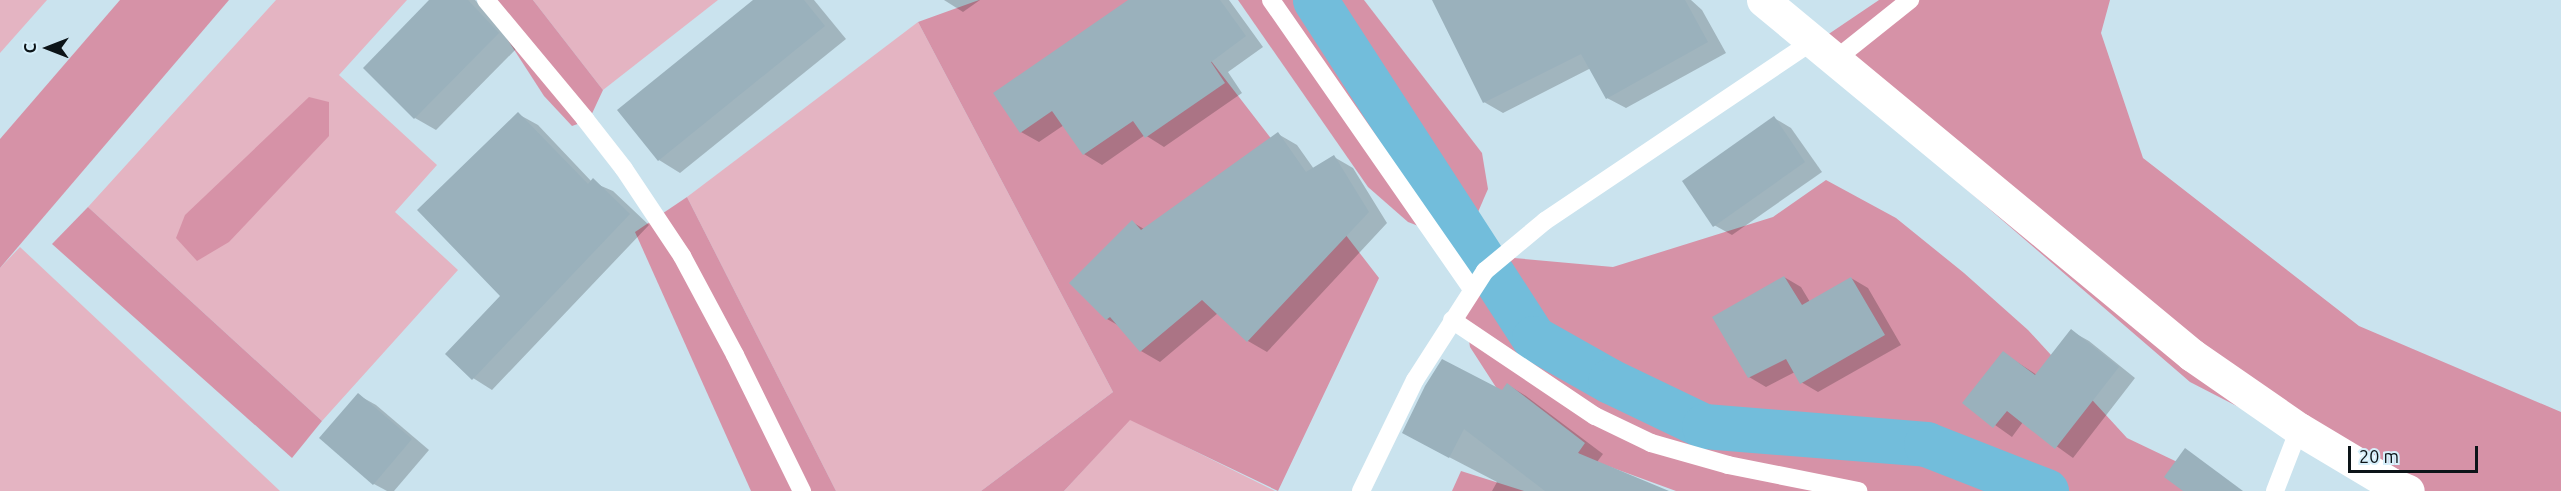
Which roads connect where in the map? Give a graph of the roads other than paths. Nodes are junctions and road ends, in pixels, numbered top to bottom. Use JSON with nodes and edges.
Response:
{"nodes":[{"id":1,"x":486,"y":0,"type":"edge"},
{"id":2,"x":1271,"y":0,"type":"edge"},
{"id":3,"x":1763,"y":0,"type":"edge"},
{"id":4,"x":1910,"y":0,"type":"edge"},
{"id":5,"x":1825,"y":50,"type":"junction"},
{"id":6,"x":1472,"y":289,"type":"junction"},
{"id":7,"x":1452,"y":320,"type":"junction"},
{"id":8,"x":2299,"y":429,"type":"junction"},
{"id":9,"x":802,"y":491,"type":"edge"},
{"id":10,"x":1361,"y":491,"type":"edge"},
{"id":11,"x":1858,"y":491,"type":"edge"},
{"id":12,"x":2275,"y":491,"type":"edge"},
{"id":13,"x":2408,"y":491,"type":"edge"}],
"edges":[{"from":1,"to":9,"type":"lane"},
{"from":2,"to":6,"type":"lane"},
{"from":3,"to":5,"type":"street"},
{"from":4,"to":5,"type":"lane"},
{"from":5,"to":6,"type":"lane"},
{"from":5,"to":8,"type":"street"},
{"from":6,"to":7,"type":"lane"},
{"from":7,"to":10,"type":"lane"},
{"from":7,"to":11,"type":"lane"},
{"from":8,"to":12,"type":"lane"},
{"from":8,"to":13,"type":"street"}]}
